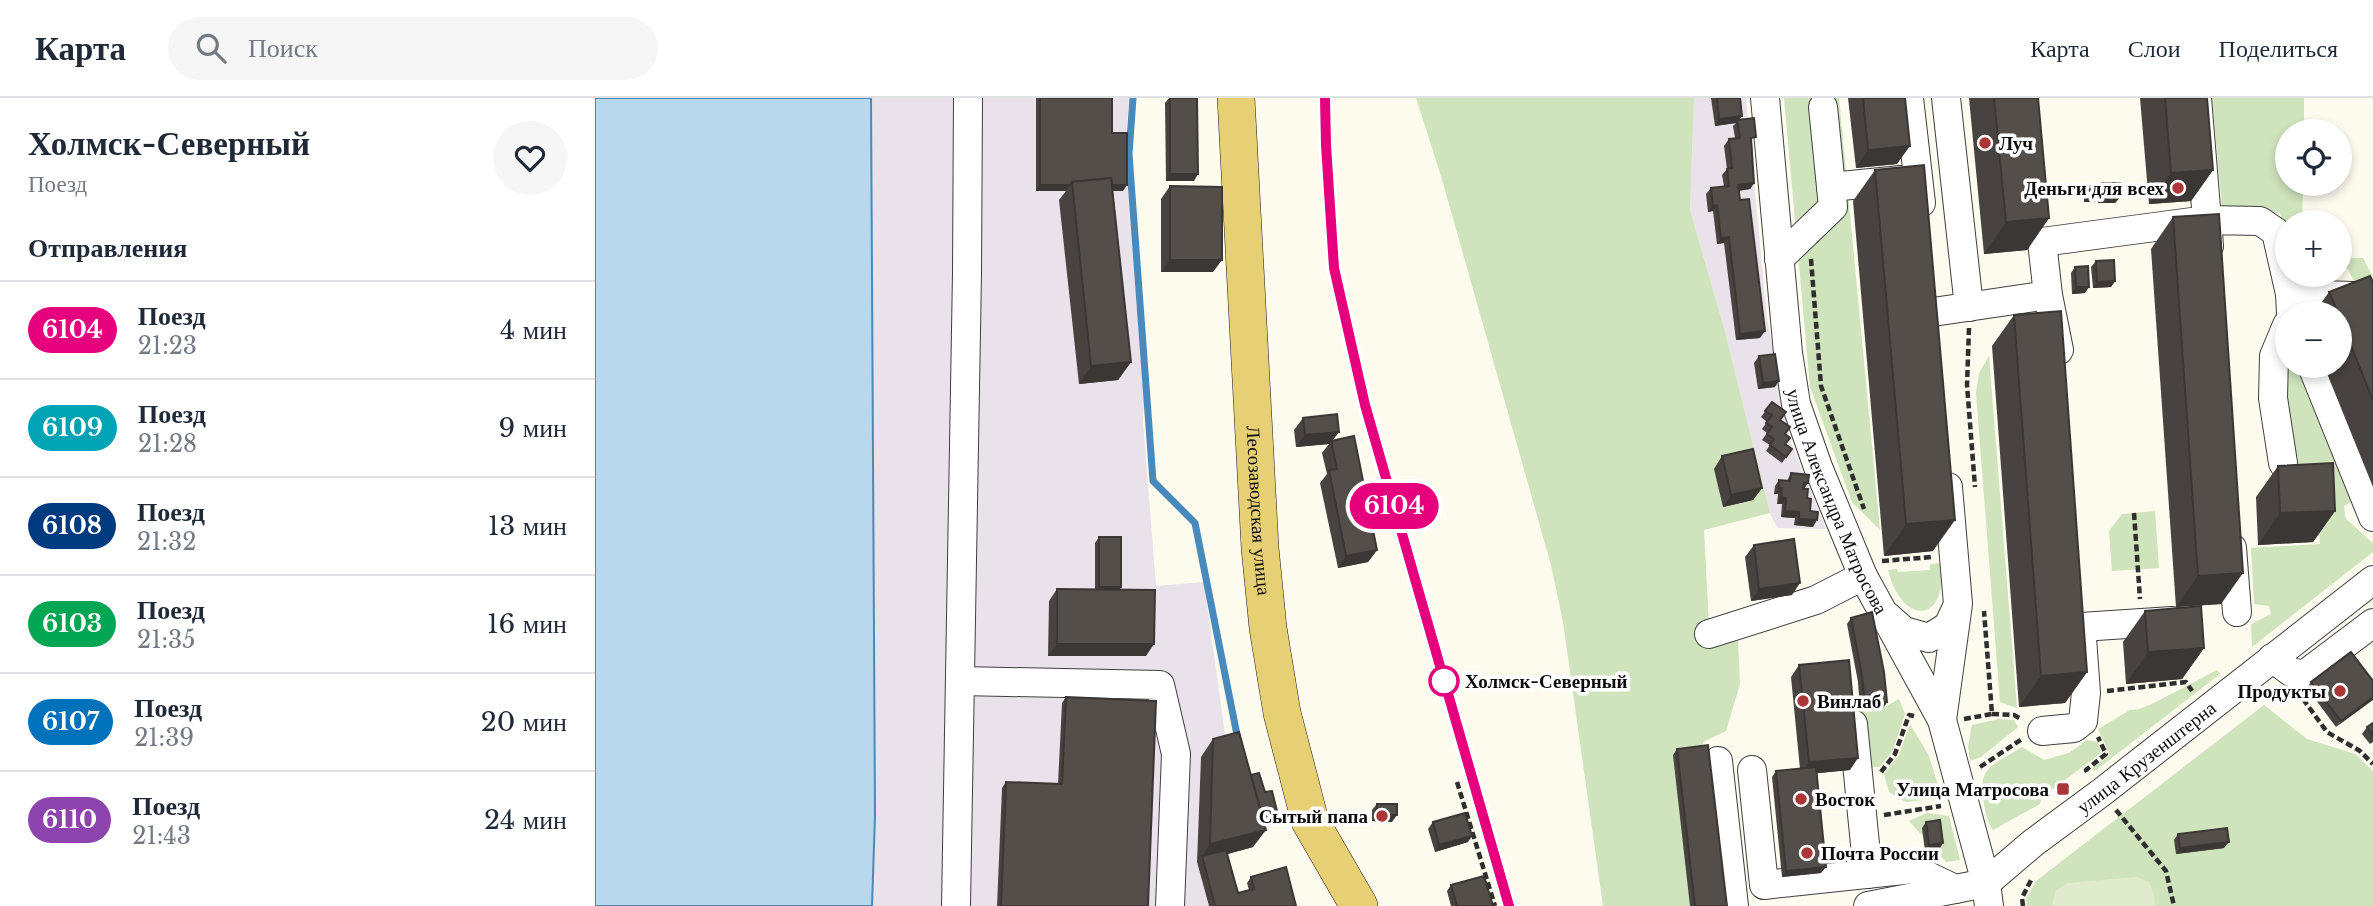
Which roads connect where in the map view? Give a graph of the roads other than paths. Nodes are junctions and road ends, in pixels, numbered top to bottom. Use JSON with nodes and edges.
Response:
{"nodes":[{"id":1,"x":968,"y":98,"type":"edge"},
{"id":2,"x":1235,"y":98,"type":"edge"},
{"id":3,"x":1765,"y":98,"type":"edge"},
{"id":4,"x":1909,"y":98,"type":"edge"},
{"id":5,"x":1946,"y":98,"type":"edge"},
{"id":6,"x":2197,"y":98,"type":"edge"},
{"id":7,"x":1823,"y":107,"type":"dead end"},
{"id":8,"x":1918,"y":179,"type":"junction"},
{"id":9,"x":1831,"y":187,"type":"junction"},
{"id":10,"x":2207,"y":220,"type":"junction"},
{"id":11,"x":1924,"y":232,"type":"edge"},
{"id":12,"x":1779,"y":259,"type":"junction"},
{"id":13,"x":2211,"y":274,"type":"edge"},
{"id":14,"x":2048,"y":295,"type":"junction"},
{"id":15,"x":2290,"y":301,"type":"edge"},
{"id":16,"x":2314,"y":301,"type":"edge"},
{"id":17,"x":1969,"y":307,"type":"junction"},
{"id":18,"x":1932,"y":312,"type":"edge"},
{"id":19,"x":2373,"y":344,"type":"edge"},
{"id":20,"x":2275,"y":354,"type":"edge"},
{"id":21,"x":2061,"y":369,"type":"edge"},
{"id":22,"x":2317,"y":378,"type":"edge"},
{"id":23,"x":1946,"y":460,"type":"edge"},
{"id":24,"x":2283,"y":463,"type":"edge"},
{"id":25,"x":2229,"y":517,"type":"edge"},
{"id":26,"x":2373,"y":517,"type":"edge"},
{"id":27,"x":1871,"y":562,"type":"junction"},
{"id":28,"x":2373,"y":580,"type":"edge"},
{"id":29,"x":1971,"y":603,"type":"junction"},
{"id":30,"x":1882,"y":612,"type":"junction"},
{"id":31,"x":2237,"y":612,"type":"dead end"},
{"id":32,"x":2176,"y":621,"type":"edge"},
{"id":33,"x":2373,"y":623,"type":"edge"},
{"id":34,"x":1709,"y":634,"type":"dead end"},
{"id":35,"x":2282,"y":665,"type":"junction"},
{"id":36,"x":960,"y":681,"type":"junction"},
{"id":37,"x":1851,"y":704,"type":"edge"},
{"id":38,"x":1942,"y":720,"type":"junction"},
{"id":39,"x":2042,"y":731,"type":"road end"},
{"id":40,"x":1718,"y":761,"type":"dead end"},
{"id":41,"x":1752,"y":770,"type":"dead end"},
{"id":42,"x":1868,"y":874,"type":"junction"},
{"id":43,"x":1955,"y":889,"type":"junction"},
{"id":44,"x":1987,"y":894,"type":"edge"},
{"id":45,"x":1912,"y":902,"type":"edge"},
{"id":46,"x":956,"y":906,"type":"edge"},
{"id":47,"x":1170,"y":906,"type":"edge"},
{"id":48,"x":1359,"y":906,"type":"edge"},
{"id":49,"x":1734,"y":906,"type":"edge"},
{"id":50,"x":1868,"y":906,"type":"edge"}],
"edges":[{"from":1,"to":36,"type":"street"},
{"from":2,"to":48,"type":"main road","name":"Лесозаводская улица"},
{"from":3,"to":12,"type":"street","name":"улица Александра Матросова"},
{"from":4,"to":8,"type":"street"},
{"from":5,"to":17,"type":"street"},
{"from":6,"to":10,"type":"street"},
{"from":7,"to":9,"type":"street"},
{"from":8,"to":9,"type":"street"},
{"from":8,"to":11,"type":"street"},
{"from":9,"to":12,"type":"street"},
{"from":10,"to":13,"type":"street"},
{"from":10,"to":14,"type":"street"},
{"from":10,"to":15,"type":"street"},
{"from":12,"to":27,"type":"street","name":"улица Александра Матросова"},
{"from":14,"to":17,"type":"street"},
{"from":14,"to":21,"type":"street"},
{"from":16,"to":19,"type":"street"},
{"from":17,"to":18,"type":"street"},
{"from":20,"to":24,"type":"street"},
{"from":22,"to":26,"type":"street"},
{"from":23,"to":29,"type":"street"},
{"from":25,"to":31,"type":"street"},
{"from":27,"to":30,"type":"street","name":"улица Александра Матросова"},
{"from":27,"to":34,"type":"street"},
{"from":28,"to":35,"type":"street","name":"улица Крузенштерна"},
{"from":29,"to":30,"type":"street"},
{"from":29,"to":38,"type":"street"},
{"from":30,"to":38,"type":"street","name":"улица Александра Матросова"},
{"from":32,"to":39,"type":"street"},
{"from":33,"to":35,"type":"street"},
{"from":35,"to":44,"type":"street","name":"улица Крузенштерна"},
{"from":36,"to":46,"type":"street"},
{"from":36,"to":47,"type":"street"},
{"from":37,"to":42,"type":"street"},
{"from":38,"to":44,"type":"street","name":"улица Александра Матросова"},
{"from":40,"to":49,"type":"street"},
{"from":41,"to":42,"type":"street"},
{"from":42,"to":43,"type":"street"},
{"from":43,"to":44,"type":"street"},
{"from":43,"to":45,"type":"street"},
{"from":45,"to":50,"type":"street"}]}
